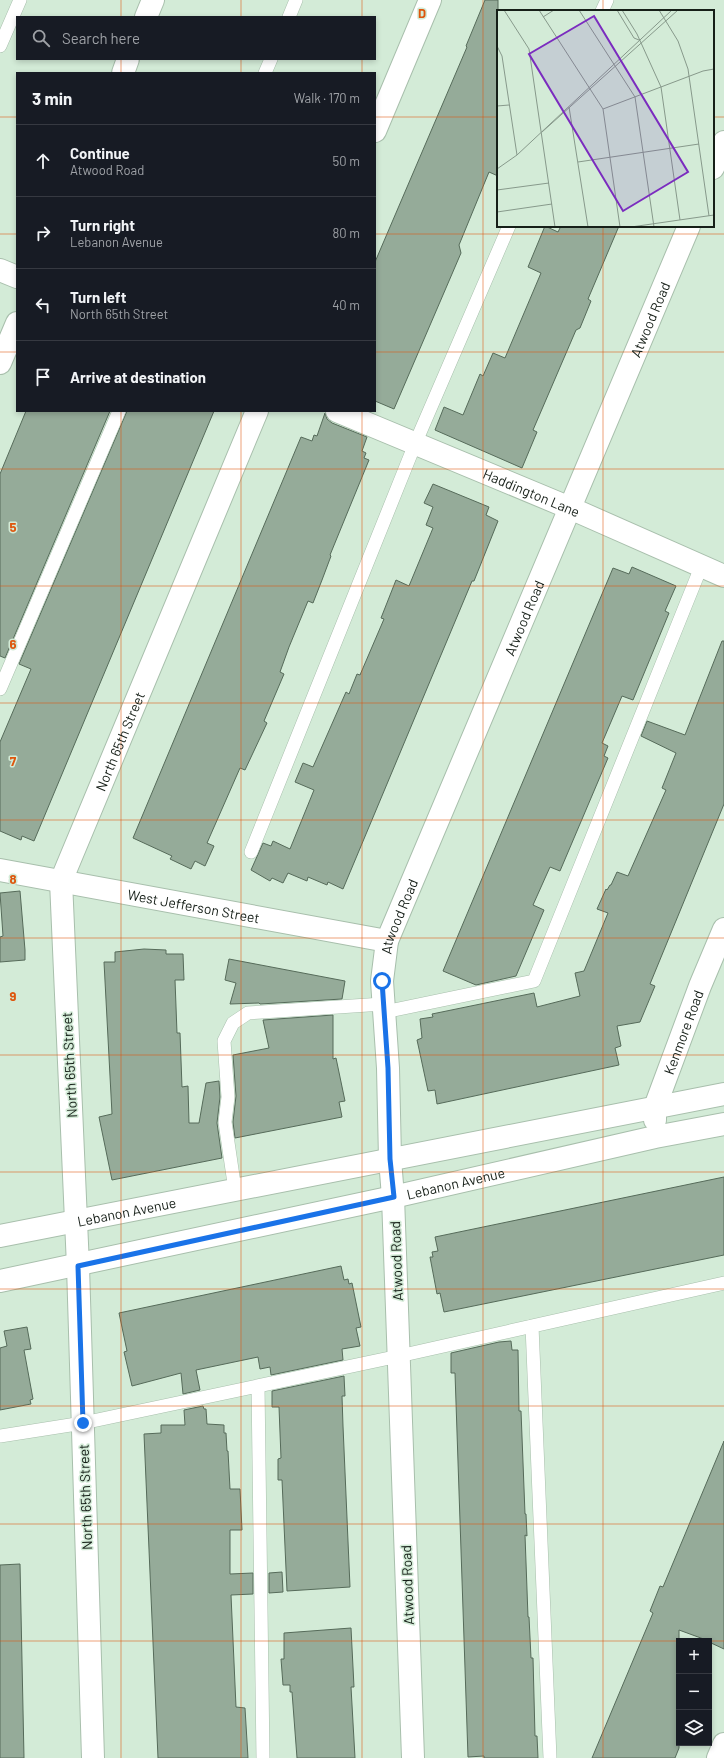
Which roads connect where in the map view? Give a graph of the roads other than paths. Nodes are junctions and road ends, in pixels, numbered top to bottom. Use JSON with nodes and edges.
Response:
{"nodes":[{"id":1,"x":20,"y":0,"type":"edge"},
{"id":2,"x":154,"y":0,"type":"edge"},
{"id":3,"x":296,"y":0,"type":"edge"},
{"id":4,"x":430,"y":0,"type":"edge"},
{"id":5,"x":607,"y":0,"type":"edge"},
{"id":6,"x":602,"y":10,"type":"edge"},
{"id":7,"x":146,"y":16,"type":"edge"},
{"id":8,"x":289,"y":16,"type":"edge"},
{"id":9,"x":0,"y":46,"type":"edge"},
{"id":10,"x":128,"y":60,"type":"edge"},
{"id":11,"x":271,"y":60,"type":"edge"},
{"id":12,"x":122,"y":72,"type":"edge"},
{"id":13,"x":265,"y":72,"type":"edge"},
{"id":14,"x":376,"y":129,"type":"edge"},
{"id":15,"x":724,"y":142,"type":"edge"},
{"id":16,"x":714,"y":166,"type":"edge"},
{"id":17,"x":509,"y":227,"type":"edge"},
{"id":18,"x":689,"y":227,"type":"edge"},
{"id":19,"x":0,"y":270,"type":"edge"},
{"id":20,"x":16,"y":277,"type":"edge"},
{"id":21,"x":16,"y":324,"type":"edge"},
{"id":22,"x":0,"y":363,"type":"edge"},
{"id":23,"x":119,"y":412,"type":"edge"},
{"id":24,"x":257,"y":412,"type":"edge"},
{"id":25,"x":339,"y":412,"type":"edge"},
{"id":26,"x":415,"y":444,"type":"junction"},
{"id":27,"x":570,"y":508,"type":"junction"},
{"id":28,"x":701,"y":567,"type":"junction"},
{"id":29,"x":724,"y":576,"type":"edge"},
{"id":30,"x":0,"y":689,"type":"edge"},
{"id":31,"x":250,"y":852,"type":"dead end"},
{"id":32,"x":0,"y":870,"type":"edge"},
{"id":33,"x":61,"y":881,"type":"junction"},
{"id":34,"x":724,"y":929,"type":"edge"},
{"id":35,"x":387,"y":941,"type":"junction"},
{"id":36,"x":384,"y":1008,"type":"junction"},
{"id":37,"x":724,"y":1094,"type":"edge"},
{"id":38,"x":655,"y":1107,"type":"junction"},
{"id":39,"x":724,"y":1124,"type":"edge"},
{"id":40,"x":655,"y":1137,"type":"junction"},
{"id":41,"x":390,"y":1159,"type":"junction"},
{"id":42,"x":235,"y":1190,"type":"junction"},
{"id":43,"x":394,"y":1197,"type":"junction"},
{"id":44,"x":76,"y":1221,"type":"junction"},
{"id":45,"x":0,"y":1236,"type":"edge"},
{"id":46,"x":78,"y":1266,"type":"junction"},
{"id":47,"x":0,"y":1281,"type":"edge"},
{"id":48,"x":724,"y":1283,"type":"edge"},
{"id":49,"x":532,"y":1326,"type":"junction"},
{"id":50,"x":399,"y":1356,"type":"junction"},
{"id":51,"x":258,"y":1386,"type":"junction"},
{"id":52,"x":83,"y":1423,"type":"junction"},
{"id":53,"x":0,"y":1436,"type":"edge"},
{"id":54,"x":724,"y":1744,"type":"edge"},
{"id":55,"x":93,"y":1758,"type":"edge"},
{"id":56,"x":263,"y":1758,"type":"edge"},
{"id":57,"x":414,"y":1758,"type":"edge"},
{"id":58,"x":550,"y":1758,"type":"edge"},
{"id":59,"x":718,"y":1758,"type":"edge"}],
"edges":[{"from":1,"to":9,"type":"lane"},
{"from":2,"to":7,"type":"street"},
{"from":3,"to":8,"type":"lane"},
{"from":4,"to":14,"type":"street"},
{"from":5,"to":6,"type":"lane"},
{"from":10,"to":12,"type":"street"},
{"from":11,"to":13,"type":"lane"},
{"from":15,"to":16,"type":"street"},
{"from":17,"to":26,"type":"lane"},
{"from":18,"to":27,"type":"street","name":"Atwood Road"},
{"from":19,"to":20,"type":"street"},
{"from":21,"to":22,"type":"street"},
{"from":23,"to":30,"type":"lane"},
{"from":24,"to":33,"type":"street","name":"North 65th Street"},
{"from":25,"to":26,"type":"street","name":"Haddington Lane"},
{"from":26,"to":27,"type":"street","name":"Haddington Lane"},
{"from":26,"to":31,"type":"lane"},
{"from":27,"to":28,"type":"street","name":"Haddington Lane"},
{"from":27,"to":35,"type":"street","name":"Atwood Road"},
{"from":28,"to":29,"type":"street","name":"Haddington Lane"},
{"from":28,"to":36,"type":"lane"},
{"from":32,"to":33,"type":"street","name":"West Jefferson Street"},
{"from":33,"to":35,"type":"street","name":"West Jefferson Street"},
{"from":33,"to":44,"type":"street","name":"North 65th Street"},
{"from":34,"to":38,"type":"street","name":"Kenmore Road"},
{"from":35,"to":36,"type":"street","name":"Atwood Road"},
{"from":36,"to":41,"type":"street","name":"Atwood Road"},
{"from":36,"to":42,"type":"lane"},
{"from":37,"to":38,"type":"street","name":"Lebanon Avenue"},
{"from":38,"to":40,"type":"street","name":"Kenmore Road"},
{"from":38,"to":41,"type":"street","name":"Lebanon Avenue"},
{"from":39,"to":40,"type":"street","name":"Lebanon Avenue"},
{"from":40,"to":43,"type":"street","name":"Lebanon Avenue"},
{"from":41,"to":42,"type":"street","name":"Lebanon Avenue"},
{"from":41,"to":43,"type":"street","name":"Atwood Road"},
{"from":42,"to":44,"type":"street","name":"Lebanon Avenue"},
{"from":43,"to":46,"type":"street","name":"Lebanon Avenue"},
{"from":43,"to":50,"type":"street","name":"Atwood Road"},
{"from":44,"to":45,"type":"street","name":"Lebanon Avenue"},
{"from":44,"to":46,"type":"street","name":"North 65th Street"},
{"from":46,"to":47,"type":"street","name":"Lebanon Avenue"},
{"from":46,"to":52,"type":"street","name":"North 65th Street"},
{"from":48,"to":49,"type":"lane"},
{"from":49,"to":50,"type":"lane"},
{"from":49,"to":58,"type":"lane"},
{"from":50,"to":51,"type":"lane"},
{"from":50,"to":57,"type":"street","name":"Atwood Road"},
{"from":51,"to":52,"type":"lane"},
{"from":51,"to":56,"type":"lane"},
{"from":52,"to":53,"type":"lane"},
{"from":52,"to":55,"type":"street","name":"North 65th Street"},
{"from":54,"to":59,"type":"street"}]}
